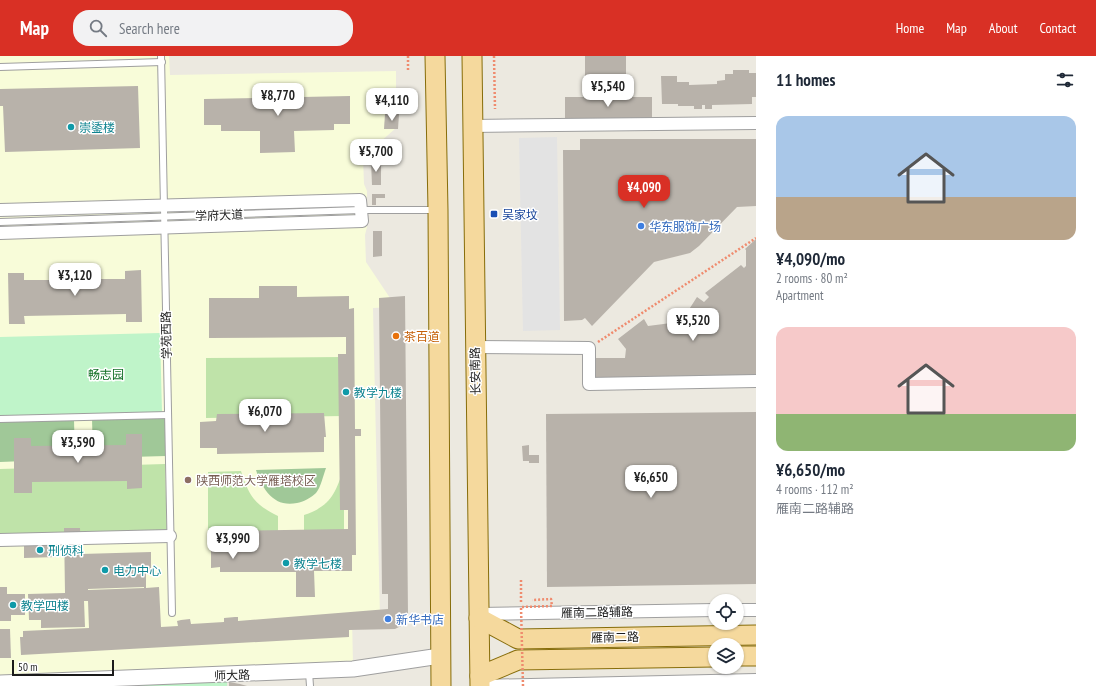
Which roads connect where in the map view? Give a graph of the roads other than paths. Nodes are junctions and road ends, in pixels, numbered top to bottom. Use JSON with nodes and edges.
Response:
{"nodes":[{"id":1,"x":435,"y":56,"type":"edge"},
{"id":2,"x":472,"y":56,"type":"edge"},
{"id":3,"x":162,"y":59,"type":"edge"},
{"id":4,"x":0,"y":67,"type":"edge"},
{"id":5,"x":756,"y":123,"type":"edge"},
{"id":6,"x":472,"y":126,"type":"junction"},
{"id":7,"x":0,"y":210,"type":"edge"},
{"id":8,"x":361,"y":210,"type":"junction"},
{"id":9,"x":438,"y":210,"type":"junction"},
{"id":10,"x":165,"y":217,"type":"junction"},
{"id":11,"x":0,"y":222,"type":"edge"},
{"id":12,"x":0,"y":233,"type":"edge"},
{"id":13,"x":475,"y":347,"type":"junction"},
{"id":14,"x":756,"y":381,"type":"edge"},
{"id":15,"x":168,"y":415,"type":"junction"},
{"id":16,"x":0,"y":419,"type":"edge"},
{"id":17,"x":170,"y":536,"type":"junction"},
{"id":18,"x":0,"y":540,"type":"edge"},
{"id":19,"x":708,"y":610,"type":"edge"},
{"id":20,"x":744,"y":610,"type":"edge"},
{"id":21,"x":756,"y":610,"type":"edge"},
{"id":22,"x":172,"y":613,"type":"dead end"},
{"id":23,"x":479,"y":616,"type":"junction"},
{"id":24,"x":756,"y":635,"type":"edge"},
{"id":25,"x":440,"y":656,"type":"junction"},
{"id":26,"x":744,"y":656,"type":"edge"},
{"id":27,"x":756,"y":656,"type":"edge"},
{"id":28,"x":708,"y":657,"type":"edge"},
{"id":29,"x":309,"y":679,"type":"edge"},
{"id":30,"x":756,"y":680,"type":"edge"},
{"id":31,"x":0,"y":683,"type":"edge"},
{"id":32,"x":480,"y":683,"type":"edge"},
{"id":33,"x":441,"y":686,"type":"edge"}],
"edges":[{"from":1,"to":9,"type":"main road"},
{"from":2,"to":6,"type":"main road","name":"长安南路"},
{"from":3,"to":4,"type":"lane"},
{"from":3,"to":10,"type":"lane","name":"学苑西路"},
{"from":5,"to":6,"type":"street"},
{"from":6,"to":13,"type":"main road","name":"长安南路"},
{"from":7,"to":10,"type":"street"},
{"from":8,"to":9,"type":"lane"},
{"from":8,"to":10,"type":"street"},
{"from":8,"to":10,"type":"street"},
{"from":9,"to":25,"type":"main road"},
{"from":10,"to":11,"type":"lane"},
{"from":10,"to":12,"type":"street"},
{"from":10,"to":15,"type":"lane","name":"学苑西路"},
{"from":13,"to":14,"type":"street"},
{"from":13,"to":23,"type":"main road","name":"长安南路"},
{"from":15,"to":16,"type":"lane"},
{"from":15,"to":17,"type":"lane","name":"学苑西路"},
{"from":17,"to":18,"type":"street"},
{"from":17,"to":22,"type":"lane","name":"学苑西路"},
{"from":19,"to":23,"type":"street","name":"雁南二路辅路"},
{"from":20,"to":21,"type":"street"},
{"from":23,"to":24,"type":"main road","name":"雁南二路"},
{"from":23,"to":32,"type":"main road","name":"长安南路"},
{"from":25,"to":29,"type":"street","name":"师大路"},
{"from":25,"to":33,"type":"main road"},
{"from":26,"to":27,"type":"main road"},
{"from":28,"to":32,"type":"main road","name":"雁南二路"},
{"from":29,"to":31,"type":"street","name":"师大路"},
{"from":30,"to":32,"type":"street"}]}
